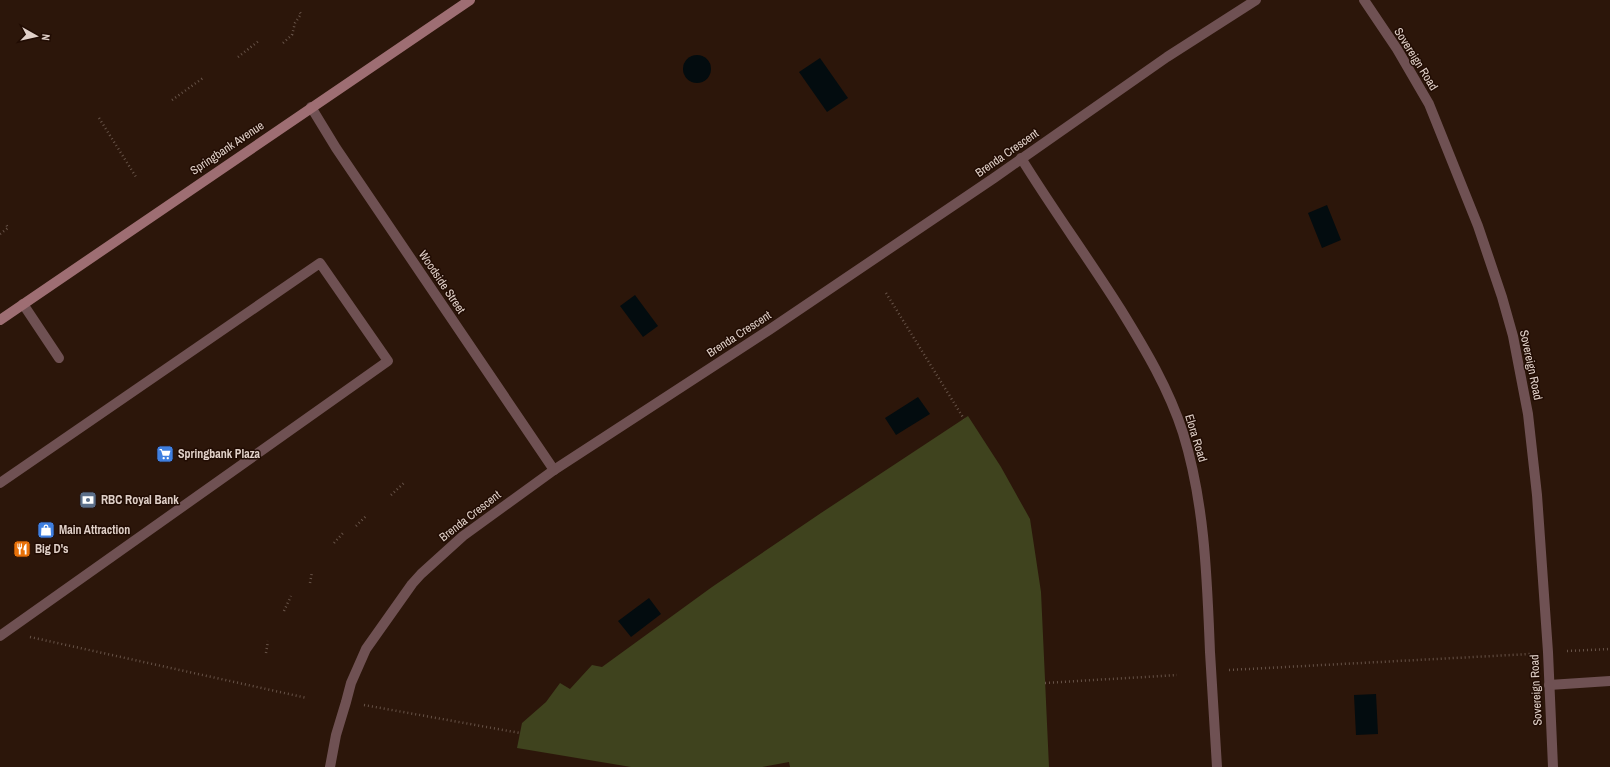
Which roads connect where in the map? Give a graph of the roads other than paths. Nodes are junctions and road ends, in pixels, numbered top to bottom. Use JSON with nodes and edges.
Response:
{"nodes":[{"id":1,"x":470,"y":0,"type":"edge"},
{"id":2,"x":1256,"y":0,"type":"edge"},
{"id":3,"x":1364,"y":0,"type":"edge"},
{"id":4,"x":311,"y":107,"type":"junction"},
{"id":5,"x":1021,"y":158,"type":"junction"},
{"id":6,"x":23,"y":304,"type":"junction"},
{"id":7,"x":0,"y":320,"type":"edge"},
{"id":8,"x":59,"y":358,"type":"dead end"},
{"id":9,"x":554,"y":470,"type":"junction"},
{"id":10,"x":0,"y":483,"type":"edge"},
{"id":11,"x":3,"y":634,"type":"edge"},
{"id":12,"x":1610,"y":682,"type":"edge"},
{"id":13,"x":1549,"y":685,"type":"junction"},
{"id":14,"x":330,"y":767,"type":"edge"},
{"id":15,"x":1217,"y":767,"type":"edge"},
{"id":16,"x":1553,"y":767,"type":"edge"}],
"edges":[{"from":1,"to":4,"type":"main road","name":"Springbank Avenue"},
{"from":2,"to":5,"type":"street","name":"Brenda Crescent"},
{"from":3,"to":13,"type":"street","name":"Sovereign Road"},
{"from":4,"to":6,"type":"main road","name":"Springbank Avenue"},
{"from":4,"to":9,"type":"street","name":"Woodside Street"},
{"from":5,"to":9,"type":"street","name":"Brenda Crescent"},
{"from":5,"to":15,"type":"street","name":"Elora Road"},
{"from":6,"to":7,"type":"main road","name":"Springbank Avenue"},
{"from":6,"to":8,"type":"street"},
{"from":9,"to":14,"type":"street","name":"Brenda Crescent"},
{"from":10,"to":11,"type":"street"},
{"from":12,"to":13,"type":"street"},
{"from":13,"to":16,"type":"street","name":"Sovereign Road"}]}
